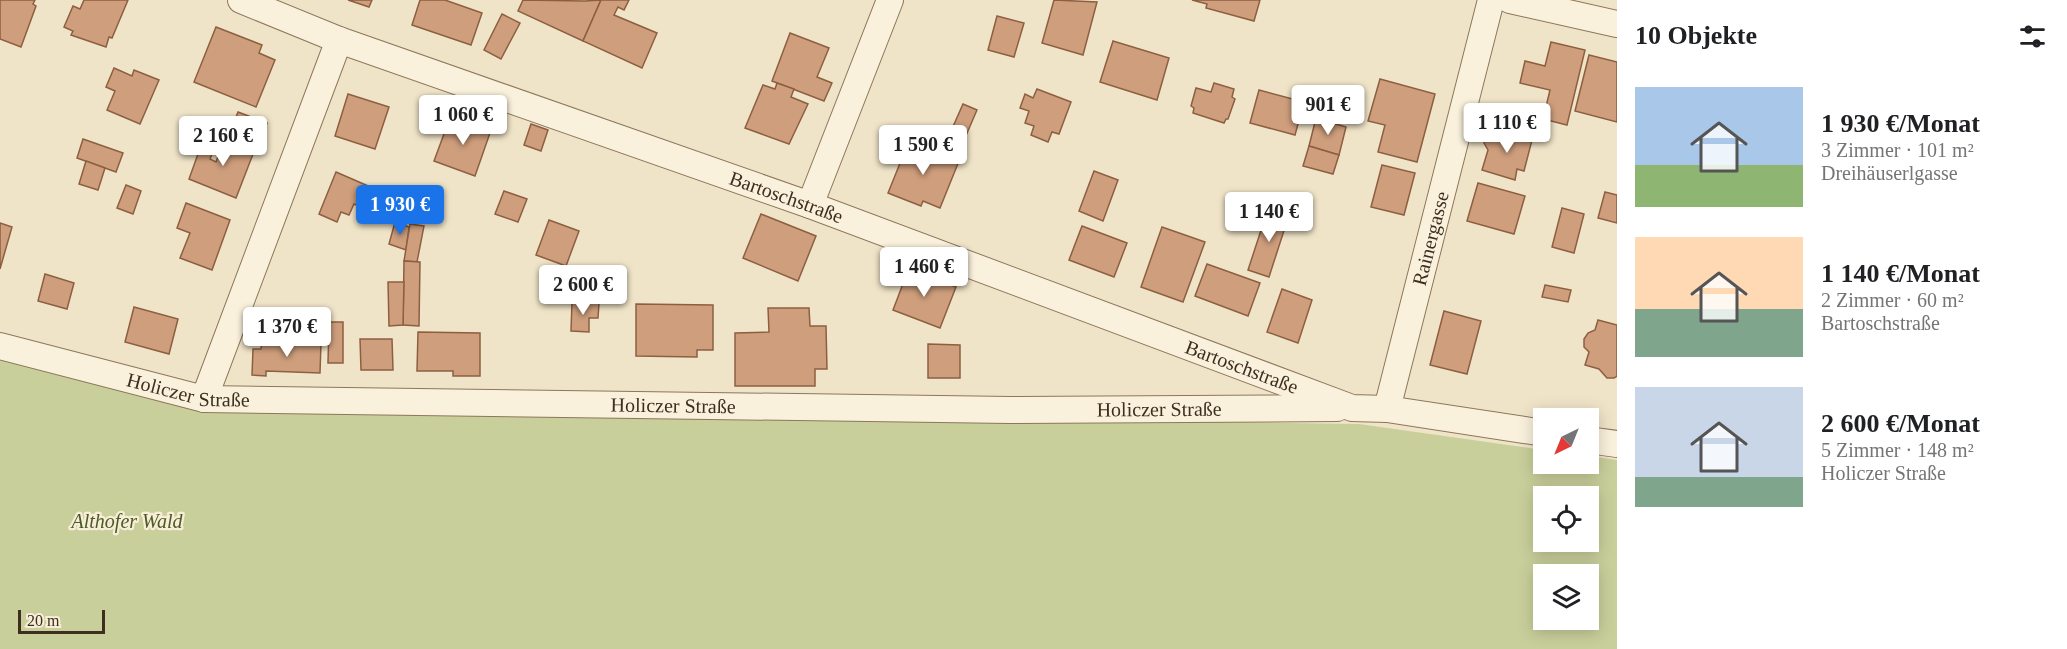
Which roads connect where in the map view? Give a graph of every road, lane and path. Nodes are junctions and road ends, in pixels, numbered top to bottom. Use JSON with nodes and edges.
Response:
{"nodes":[{"id":1,"x":241,"y":0,"type":"edge"},
{"id":2,"x":890,"y":0,"type":"edge"},
{"id":3,"x":1491,"y":0,"type":"edge"},
{"id":4,"x":1510,"y":0,"type":"edge"},
{"id":5,"x":1617,"y":24,"type":"edge"},
{"id":6,"x":339,"y":40,"type":"junction"},
{"id":7,"x":810,"y":205,"type":"junction"},
{"id":8,"x":0,"y":346,"type":"edge"},
{"id":9,"x":204,"y":399,"type":"junction"},
{"id":10,"x":1352,"y":408,"type":"junction"},
{"id":11,"x":1387,"y":409,"type":"junction"},
{"id":12,"x":1533,"y":431,"type":"edge"},
{"id":13,"x":1599,"y":442,"type":"edge"},
{"id":14,"x":1617,"y":444,"type":"edge"}],
"edges":[{"from":1,"to":6,"type":"street","name":"Bartoschstraße"},
{"from":2,"to":7,"type":"street"},
{"from":3,"to":11,"type":"street","name":"Rainergasse"},
{"from":4,"to":5,"type":"street"},
{"from":6,"to":7,"type":"street","name":"Bartoschstraße"},
{"from":6,"to":9,"type":"street"},
{"from":7,"to":10,"type":"street","name":"Bartoschstraße"},
{"from":8,"to":9,"type":"street","name":"Holiczer Straße"},
{"from":9,"to":10,"type":"street","name":"Holiczer Straße"},
{"from":10,"to":11,"type":"street","name":"Bartoschstraße"},
{"from":11,"to":12,"type":"street","name":"Bartoschstraße"},
{"from":13,"to":14,"type":"street"}]}
